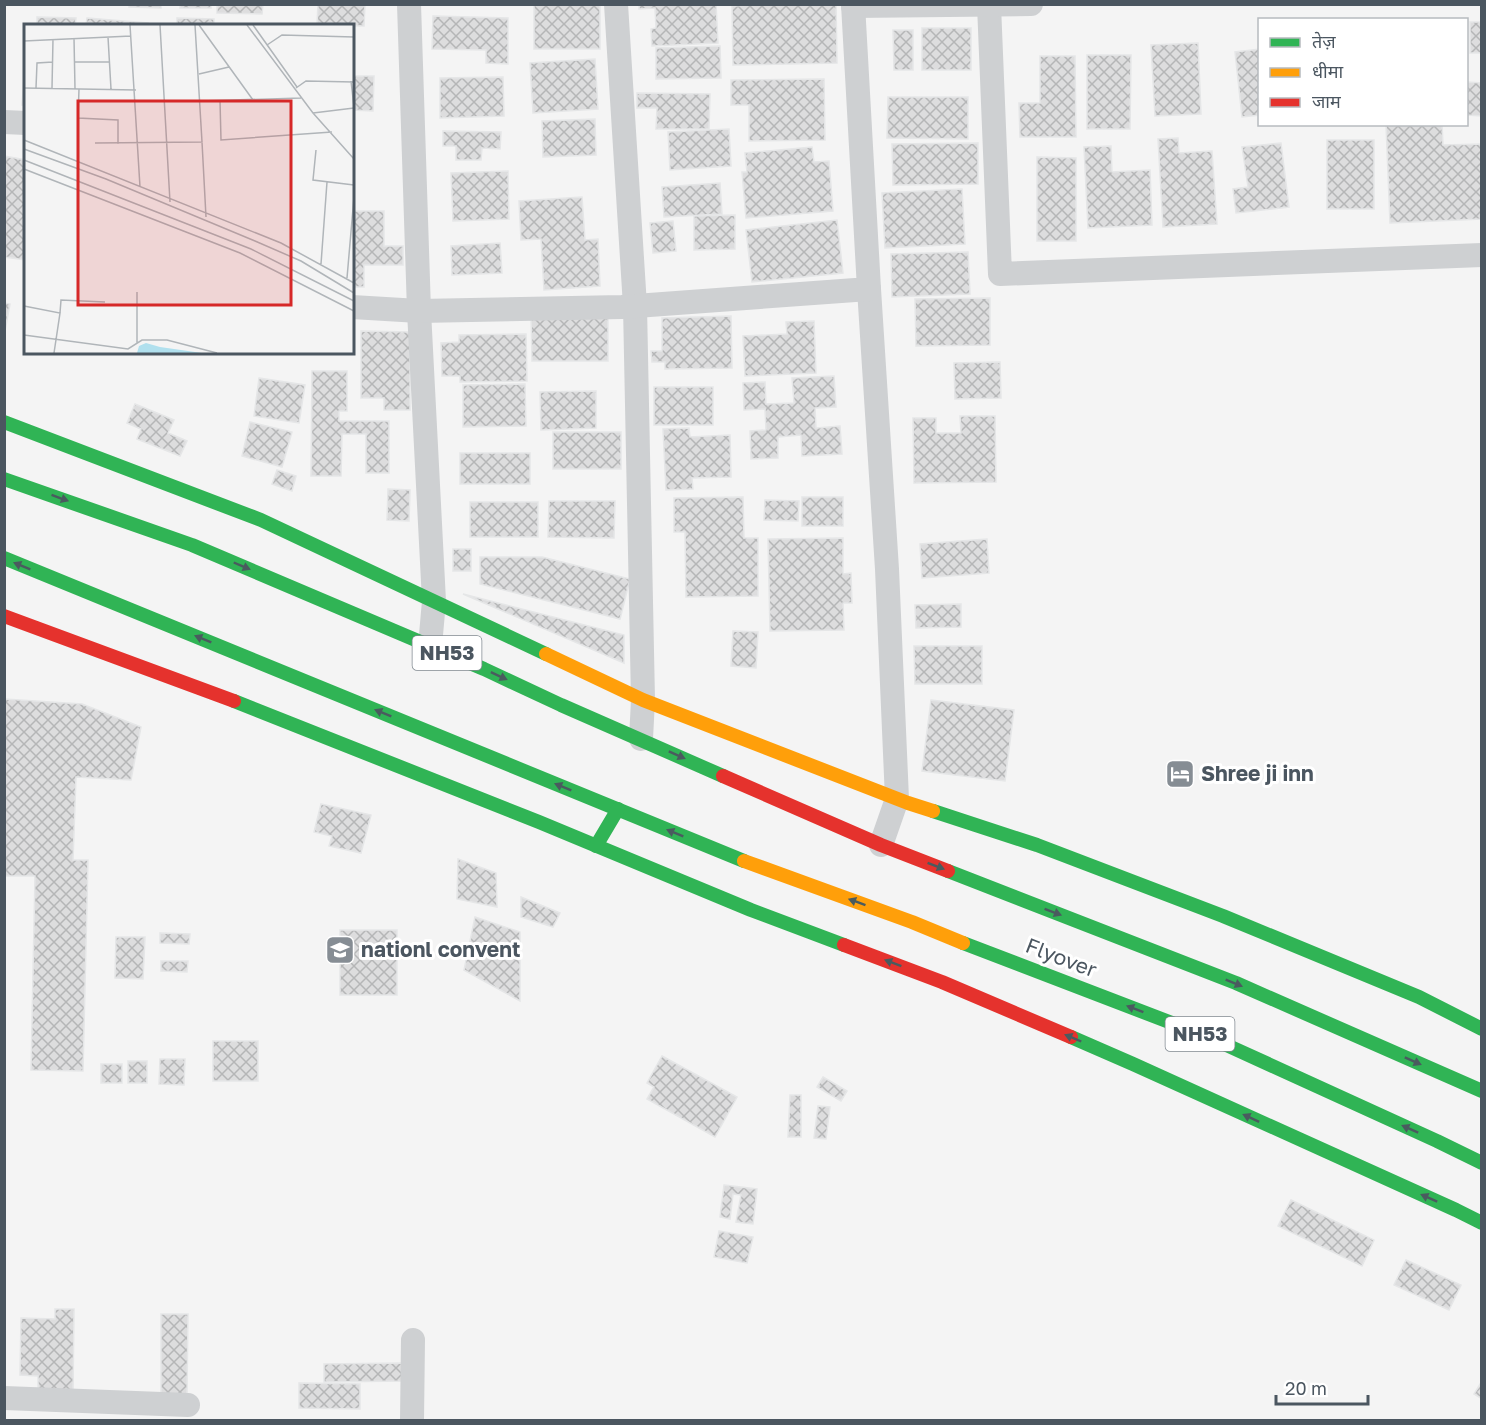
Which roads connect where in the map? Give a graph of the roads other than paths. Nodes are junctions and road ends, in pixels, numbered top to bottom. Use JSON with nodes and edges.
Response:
{"nodes":[{"id":1,"x":409,"y":4,"type":"edge"},
{"id":2,"x":616,"y":4,"type":"edge"},
{"id":3,"x":1031,"y":4,"type":"edge"},
{"id":4,"x":853,"y":5,"type":"edge"},
{"id":5,"x":989,"y":5,"type":"edge"},
{"id":6,"x":4,"y":122,"type":"edge"},
{"id":7,"x":24,"y":123,"type":"edge"},
{"id":8,"x":1482,"y":255,"type":"edge"},
{"id":9,"x":868,"y":289,"type":"junction"},
{"id":10,"x":635,"y":306,"type":"junction"},
{"id":11,"x":354,"y":308,"type":"edge"},
{"id":12,"x":419,"y":311,"type":"junction"},
{"id":13,"x":4,"y":422,"type":"edge"},
{"id":14,"x":4,"y":479,"type":"edge"},
{"id":15,"x":4,"y":558,"type":"edge"},
{"id":16,"x":434,"y":602,"type":"junction"},
{"id":17,"x":4,"y":616,"type":"edge"},
{"id":18,"x":430,"y":646,"type":"junction"},
{"id":19,"x":644,"y":700,"type":"junction"},
{"id":20,"x":641,"y":739,"type":"junction"},
{"id":21,"x":897,"y":799,"type":"junction"},
{"id":22,"x":618,"y":809,"type":"junction"},
{"id":23,"x":881,"y":845,"type":"junction"},
{"id":24,"x":596,"y":846,"type":"junction"},
{"id":25,"x":1482,"y":1029,"type":"edge"},
{"id":26,"x":1482,"y":1091,"type":"edge"},
{"id":27,"x":1482,"y":1163,"type":"edge"},
{"id":28,"x":1482,"y":1223,"type":"edge"},
{"id":29,"x":413,"y":1340,"type":"dead end"},
{"id":30,"x":4,"y":1398,"type":"edge"},
{"id":31,"x":188,"y":1405,"type":"dead end"},
{"id":32,"x":412,"y":1420,"type":"edge"}],
"edges":[{"from":1,"to":12,"type":"street"},
{"from":2,"to":10,"type":"street"},
{"from":3,"to":5,"type":"street"},
{"from":4,"to":5,"type":"street"},
{"from":4,"to":9,"type":"street"},
{"from":5,"to":8,"type":"street"},
{"from":6,"to":7,"type":"street"},
{"from":9,"to":10,"type":"street"},
{"from":9,"to":21,"type":"street"},
{"from":10,"to":12,"type":"street"},
{"from":10,"to":19,"type":"street"},
{"from":11,"to":12,"type":"street"},
{"from":12,"to":16,"type":"street"},
{"from":13,"to":16,"type":"main road"},
{"from":14,"to":18,"type":"main road","number":"NH53","one_way":true},
{"from":22,"to":15,"type":"main road","number":"NH53","one_way":true},
{"from":16,"to":18,"type":"street"},
{"from":16,"to":19,"type":"main road"},
{"from":17,"to":24,"type":"main road"},
{"from":18,"to":20,"type":"main road","number":"NH53","one_way":true},
{"from":19,"to":20,"type":"street"},
{"from":19,"to":21,"type":"main road"},
{"from":20,"to":23,"type":"main road","number":"NH53","one_way":true},
{"from":21,"to":23,"type":"street"},
{"from":21,"to":25,"type":"main road"},
{"from":22,"to":24,"type":"main road"},
{"from":27,"to":22,"type":"main road","name":"Flyover","number":"NH53","one_way":true},
{"from":23,"to":26,"type":"main road","name":"Flyover","number":"NH53","one_way":true},
{"from":28,"to":24,"type":"main road","one_way":true},
{"from":29,"to":32,"type":"street"},
{"from":30,"to":31,"type":"street"}]}
